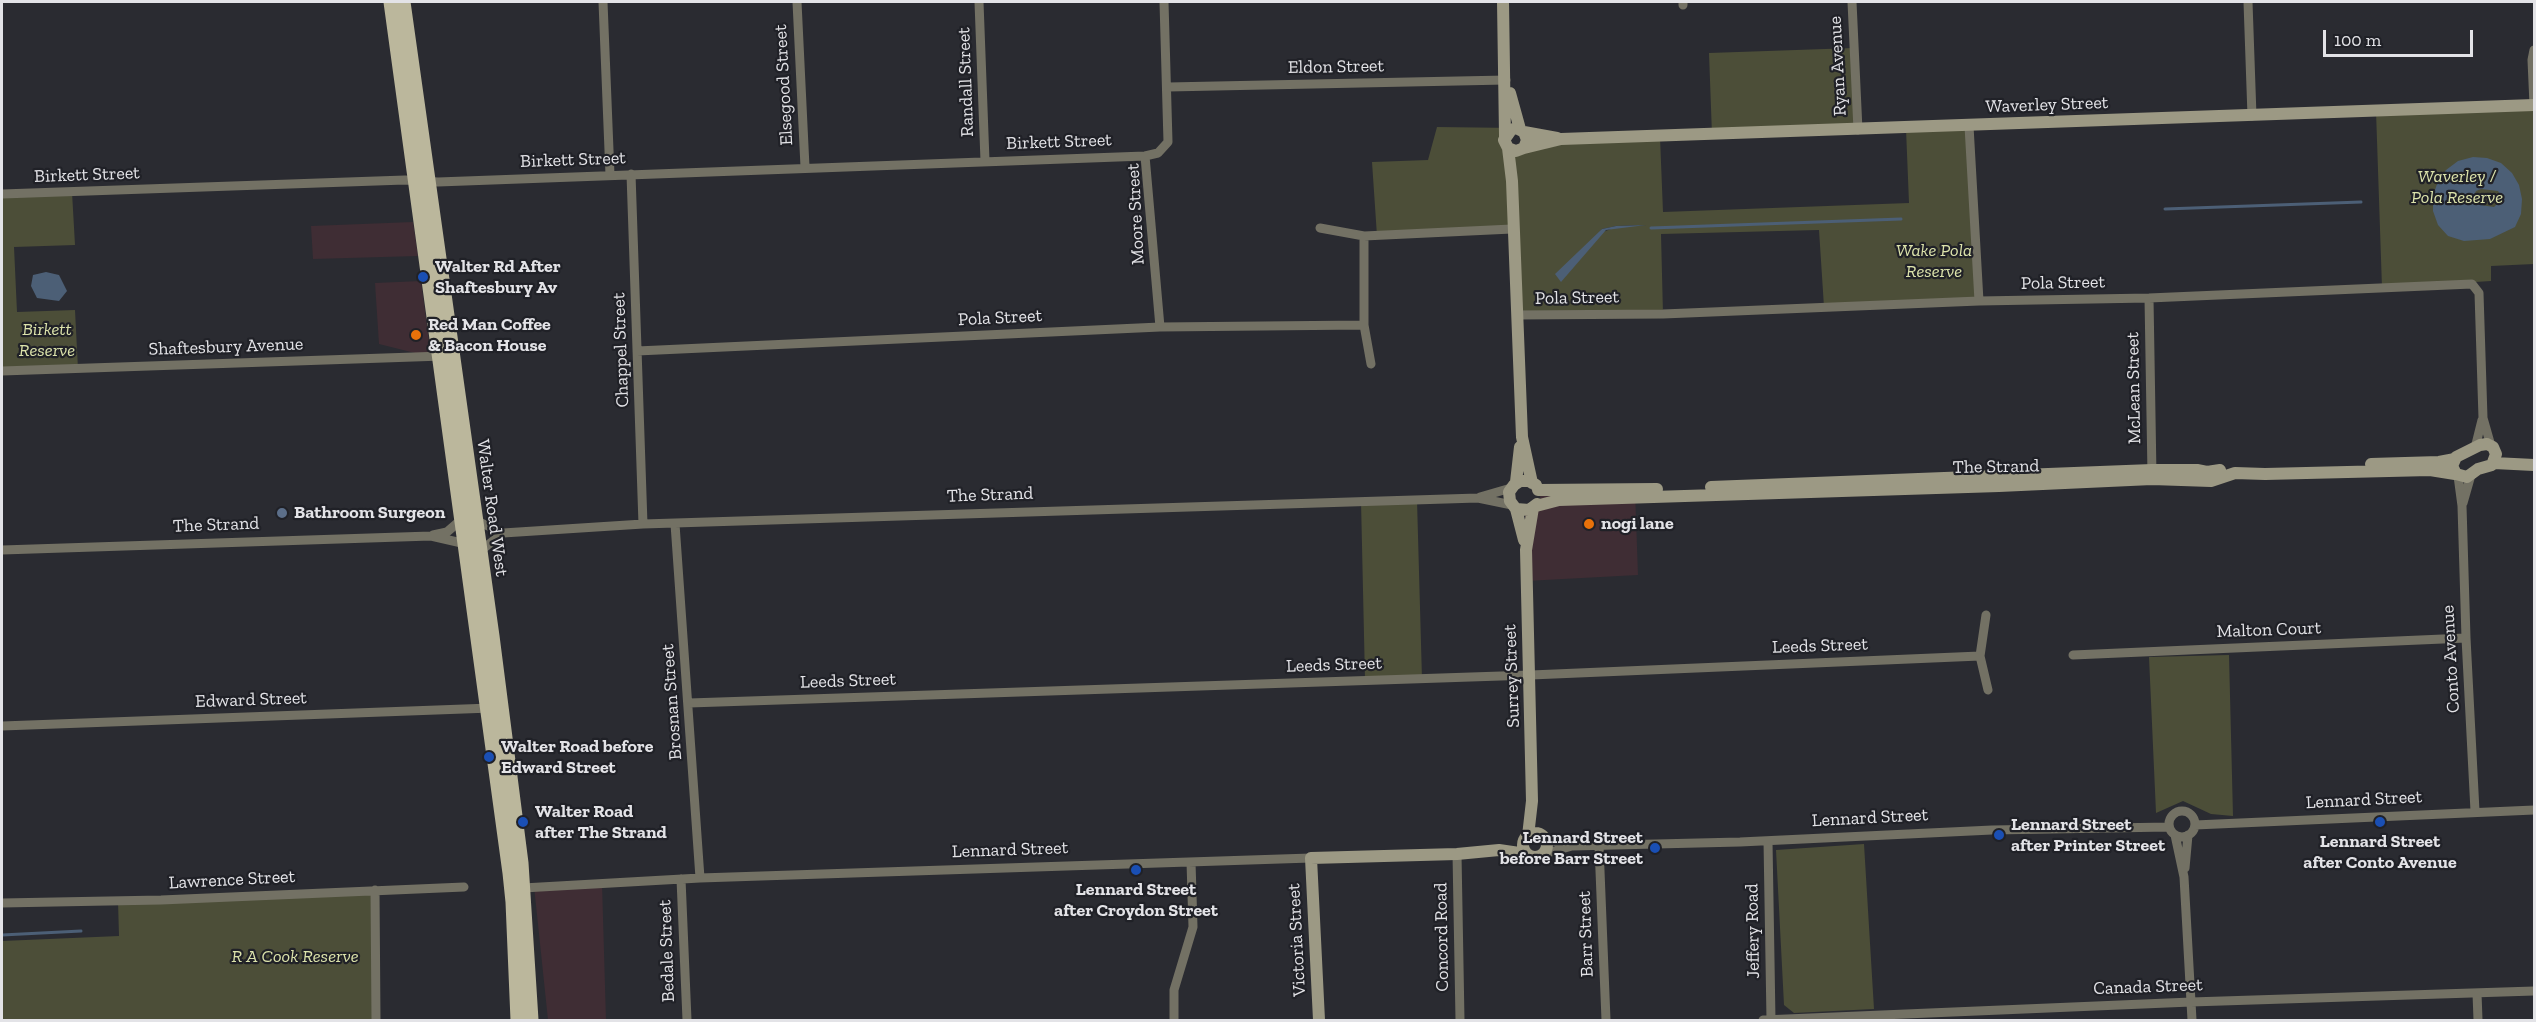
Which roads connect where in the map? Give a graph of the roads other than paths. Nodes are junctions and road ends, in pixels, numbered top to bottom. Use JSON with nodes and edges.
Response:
{"nodes":[{"id":1,"x":391,"y":2,"type":"edge"},
{"id":2,"x":403,"y":2,"type":"edge"},
{"id":3,"x":603,"y":2,"type":"edge"},
{"id":4,"x":797,"y":2,"type":"edge"},
{"id":5,"x":980,"y":2,"type":"edge"},
{"id":6,"x":1164,"y":2,"type":"edge"},
{"id":7,"x":1503,"y":2,"type":"edge"},
{"id":8,"x":1852,"y":2,"type":"edge"},
{"id":9,"x":2248,"y":2,"type":"edge"},
{"id":10,"x":2535,"y":50,"type":"edge"},
{"id":11,"x":1506,"y":80,"type":"junction"},
{"id":12,"x":1168,"y":87,"type":"junction"},
{"id":13,"x":2534,"y":105,"type":"edge"},
{"id":14,"x":2252,"y":116,"type":"junction"},
{"id":15,"x":1969,"y":126,"type":"junction"},
{"id":16,"x":1522,"y":130,"type":"junction"},
{"id":17,"x":1858,"y":130,"type":"junction"},
{"id":18,"x":1561,"y":140,"type":"junction"},
{"id":19,"x":1514,"y":146,"type":"junction"},
{"id":20,"x":1145,"y":156,"type":"junction"},
{"id":21,"x":985,"y":161,"type":"junction"},
{"id":22,"x":805,"y":167,"type":"junction"},
{"id":23,"x":631,"y":174,"type":"junction"},
{"id":24,"x":610,"y":175,"type":"junction"},
{"id":25,"x":421,"y":181,"type":"junction"},
{"id":26,"x":2,"y":194,"type":"edge"},
{"id":27,"x":1320,"y":228,"type":"dead end"},
{"id":28,"x":1512,"y":229,"type":"junction"},
{"id":29,"x":1364,"y":236,"type":"junction"},
{"id":30,"x":2149,"y":298,"type":"junction"},
{"id":31,"x":1978,"y":301,"type":"junction"},
{"id":32,"x":1518,"y":315,"type":"junction"},
{"id":33,"x":1364,"y":325,"type":"junction"},
{"id":34,"x":1160,"y":327,"type":"junction"},
{"id":35,"x":637,"y":351,"type":"junction"},
{"id":36,"x":445,"y":355,"type":"junction"},
{"id":37,"x":1371,"y":364,"type":"dead end"},
{"id":38,"x":2,"y":371,"type":"edge"},
{"id":39,"x":2483,"y":418,"type":"junction"},
{"id":40,"x":1522,"y":437,"type":"junction"},
{"id":41,"x":2475,"y":448,"type":"junction"},
{"id":42,"x":2493,"y":453,"type":"junction"},
{"id":43,"x":2535,"y":457,"type":"edge"},
{"id":44,"x":2455,"y":459,"type":"junction"},
{"id":45,"x":2535,"y":465,"type":"edge"},
{"id":46,"x":2152,"y":474,"type":"junction"},
{"id":47,"x":2456,"y":475,"type":"junction"},
{"id":48,"x":2471,"y":475,"type":"junction"},
{"id":49,"x":1514,"y":485,"type":"junction"},
{"id":50,"x":1535,"y":486,"type":"junction"},
{"id":51,"x":1478,"y":498,"type":"junction"},
{"id":52,"x":2462,"y":506,"type":"junction"},
{"id":53,"x":1514,"y":507,"type":"junction"},
{"id":54,"x":1534,"y":507,"type":"junction"},
{"id":55,"x":468,"y":519,"type":"junction"},
{"id":56,"x":643,"y":524,"type":"junction"},
{"id":57,"x":675,"y":524,"type":"junction"},
{"id":58,"x":503,"y":533,"type":"junction"},
{"id":59,"x":431,"y":536,"type":"junction"},
{"id":60,"x":472,"y":548,"type":"junction"},
{"id":61,"x":2,"y":550,"type":"edge"},
{"id":62,"x":1526,"y":550,"type":"junction"},
{"id":63,"x":1986,"y":615,"type":"dead end"},
{"id":64,"x":2466,"y":638,"type":"junction"},
{"id":65,"x":2073,"y":655,"type":"dead end"},
{"id":66,"x":1980,"y":656,"type":"junction"},
{"id":67,"x":1531,"y":675,"type":"junction"},
{"id":68,"x":1988,"y":690,"type":"dead end"},
{"id":69,"x":689,"y":703,"type":"junction"},
{"id":70,"x":495,"y":707,"type":"junction"},
{"id":71,"x":2,"y":726,"type":"edge"},
{"id":72,"x":1532,"y":801,"type":"junction"},
{"id":73,"x":2535,"y":810,"type":"edge"},
{"id":74,"x":2475,"y":812,"type":"junction"},
{"id":75,"x":2195,"y":825,"type":"junction"},
{"id":76,"x":2172,"y":831,"type":"junction"},
{"id":77,"x":2188,"y":835,"type":"junction"},
{"id":78,"x":1526,"y":838,"type":"junction"},
{"id":79,"x":1544,"y":838,"type":"junction"},
{"id":80,"x":1767,"y":841,"type":"junction"},
{"id":81,"x":1572,"y":846,"type":"junction"},
{"id":82,"x":1599,"y":846,"type":"junction"},
{"id":83,"x":1499,"y":850,"type":"junction"},
{"id":84,"x":1457,"y":854,"type":"junction"},
{"id":85,"x":1527,"y":854,"type":"junction"},
{"id":86,"x":1544,"y":854,"type":"junction"},
{"id":87,"x":1311,"y":858,"type":"junction"},
{"id":88,"x":1191,"y":862,"type":"junction"},
{"id":89,"x":2184,"y":877,"type":"junction"},
{"id":90,"x":700,"y":878,"type":"junction"},
{"id":91,"x":681,"y":879,"type":"junction"},
{"id":92,"x":464,"y":887,"type":"dead end"},
{"id":93,"x":523,"y":888,"type":"junction"},
{"id":94,"x":375,"y":890,"type":"junction"},
{"id":95,"x":2,"y":903,"type":"edge"},
{"id":96,"x":2535,"y":991,"type":"edge"},
{"id":97,"x":2477,"y":993,"type":"junction"},
{"id":98,"x":2192,"y":1002,"type":"junction"},
{"id":99,"x":376,"y":1020,"type":"edge"},
{"id":100,"x":518,"y":1020,"type":"edge"},
{"id":101,"x":531,"y":1020,"type":"edge"},
{"id":102,"x":687,"y":1020,"type":"edge"},
{"id":103,"x":1174,"y":1020,"type":"edge"},
{"id":104,"x":1319,"y":1020,"type":"edge"},
{"id":105,"x":1460,"y":1020,"type":"edge"},
{"id":106,"x":1606,"y":1020,"type":"edge"},
{"id":107,"x":1763,"y":1020,"type":"edge"},
{"id":108,"x":1771,"y":1020,"type":"edge"},
{"id":109,"x":2192,"y":1020,"type":"edge"},
{"id":110,"x":2478,"y":1020,"type":"edge"}],
"edges":[{"from":1,"to":25,"type":"main road","name":"Walter Road West"},
{"from":2,"to":25,"type":"main road","name":"Walter Road West"},
{"from":3,"to":24,"type":"street"},
{"from":4,"to":22,"type":"street","name":"Elsegood Street"},
{"from":5,"to":21,"type":"street","name":"Randall Street"},
{"from":6,"to":12,"type":"street","name":"Moore Street"},
{"from":7,"to":11,"type":"street"},
{"from":8,"to":17,"type":"street","name":"Ryan Avenue"},
{"from":9,"to":14,"type":"street"},
{"from":10,"to":13,"type":"street"},
{"from":11,"to":12,"type":"street","name":"Eldon Street"},
{"from":11,"to":16,"type":"street"},
{"from":11,"to":19,"type":"street"},
{"from":12,"to":20,"type":"street","name":"Moore Street"},
{"from":13,"to":14,"type":"street","name":"Waverley Street"},
{"from":14,"to":15,"type":"street","name":"Waverley Street"},
{"from":15,"to":17,"type":"street","name":"Waverley Street"},
{"from":15,"to":31,"type":"street"},
{"from":16,"to":18,"type":"street","name":"Waverley Street"},
{"from":16,"to":19,"type":"street"},
{"from":16,"to":19,"type":"street"},
{"from":17,"to":18,"type":"street","name":"Waverley Street"},
{"from":18,"to":19,"type":"street","name":"Waverley Street"},
{"from":19,"to":28,"type":"street"},
{"from":20,"to":21,"type":"street","name":"Birkett Street"},
{"from":20,"to":34,"type":"street","name":"Moore Street"},
{"from":21,"to":22,"type":"street","name":"Birkett Street"},
{"from":22,"to":23,"type":"street","name":"Birkett Street"},
{"from":23,"to":24,"type":"street","name":"Birkett Street"},
{"from":23,"to":35,"type":"street","name":"Chappel Street"},
{"from":24,"to":25,"type":"street","name":"Birkett Street"},
{"from":25,"to":26,"type":"street","name":"Birkett Street"},
{"from":25,"to":36,"type":"main road","name":"Walter Road West"},
{"from":27,"to":29,"type":"street"},
{"from":28,"to":29,"type":"street"},
{"from":28,"to":32,"type":"street"},
{"from":29,"to":33,"type":"street"},
{"from":30,"to":31,"type":"street","name":"Pola Street"},
{"from":30,"to":39,"type":"street","name":"Pola Street"},
{"from":30,"to":46,"type":"street","name":"McLean Street"},
{"from":31,"to":32,"type":"street","name":"Pola Street"},
{"from":32,"to":40,"type":"street"},
{"from":33,"to":34,"type":"street","name":"Pola Street"},
{"from":33,"to":37,"type":"street"},
{"from":34,"to":35,"type":"street","name":"Pola Street"},
{"from":35,"to":56,"type":"street","name":"Chappel Street"},
{"from":36,"to":38,"type":"street","name":"Shaftesbury Avenue"},
{"from":36,"to":55,"type":"main road","name":"Walter Road West"},
{"from":39,"to":41,"type":"street","name":"Pola Street"},
{"from":39,"to":42,"type":"street","name":"Pola Street"},
{"from":40,"to":49,"type":"street"},
{"from":40,"to":50,"type":"street"},
{"from":41,"to":42,"type":"street"},
{"from":41,"to":44,"type":"street"},
{"from":42,"to":43,"type":"street"},
{"from":42,"to":45,"type":"street"},
{"from":42,"to":48,"type":"street"},
{"from":44,"to":46,"type":"street","name":"The Strand"},
{"from":44,"to":47,"type":"street"},
{"from":46,"to":47,"type":"street","name":"The Strand"},
{"from":46,"to":50,"type":"street","name":"The Strand"},
{"from":46,"to":54,"type":"street","name":"The Strand"},
{"from":47,"to":48,"type":"street","name":"The Strand"},
{"from":47,"to":52,"type":"street","name":"Conto Avenue"},
{"from":48,"to":52,"type":"street","name":"Conto Avenue"},
{"from":49,"to":50,"type":"street"},
{"from":49,"to":51,"type":"street","name":"The Strand"},
{"from":49,"to":53,"type":"street"},
{"from":50,"to":54,"type":"street"},
{"from":51,"to":53,"type":"street","name":"The Strand"},
{"from":51,"to":57,"type":"street","name":"The Strand"},
{"from":52,"to":64,"type":"street","name":"Conto Avenue"},
{"from":53,"to":54,"type":"street"},
{"from":53,"to":62,"type":"street","name":"Surrey Street"},
{"from":54,"to":62,"type":"street","name":"Surrey Street"},
{"from":55,"to":58,"type":"street","name":"The Strand"},
{"from":55,"to":59,"type":"street","name":"The Strand"},
{"from":55,"to":60,"type":"main road","name":"Walter Road West"},
{"from":56,"to":57,"type":"street","name":"The Strand"},
{"from":56,"to":58,"type":"street","name":"The Strand"},
{"from":57,"to":69,"type":"street","name":"Brosnan Street"},
{"from":58,"to":60,"type":"street"},
{"from":59,"to":60,"type":"street","name":"The Strand"},
{"from":59,"to":61,"type":"street","name":"The Strand"},
{"from":60,"to":70,"type":"main road","name":"Walter Road West"},
{"from":62,"to":67,"type":"street","name":"Surrey Street"},
{"from":63,"to":66,"type":"street"},
{"from":64,"to":65,"type":"street","name":"Malton Court"},
{"from":64,"to":74,"type":"street","name":"Conto Avenue"},
{"from":66,"to":67,"type":"street","name":"Leeds Street"},
{"from":66,"to":68,"type":"street"},
{"from":67,"to":69,"type":"street","name":"Leeds Street"},
{"from":67,"to":72,"type":"street","name":"Surrey Street"},
{"from":69,"to":90,"type":"street","name":"Brosnan Street"},
{"from":70,"to":71,"type":"street","name":"Edward Street"},
{"from":70,"to":93,"type":"main road","name":"Walter Road West"},
{"from":70,"to":100,"type":"main road","name":"Walter Road West"},
{"from":72,"to":78,"type":"street","name":"Surrey Street"},
{"from":72,"to":79,"type":"street","name":"Surrey Street"},
{"from":73,"to":74,"type":"street","name":"Lennard Street"},
{"from":74,"to":75,"type":"street","name":"Lennard Street"},
{"from":75,"to":76,"type":"street"},
{"from":75,"to":77,"type":"street"},
{"from":76,"to":77,"type":"street"},
{"from":76,"to":80,"type":"street","name":"Lennard Street"},
{"from":76,"to":89,"type":"street"},
{"from":77,"to":89,"type":"street"},
{"from":78,"to":79,"type":"street","name":"Lennard Street"},
{"from":78,"to":83,"type":"street","name":"Lennard Street"},
{"from":78,"to":85,"type":"street"},
{"from":79,"to":81,"type":"street","name":"Lennard Street"},
{"from":79,"to":86,"type":"street"},
{"from":80,"to":82,"type":"street","name":"Lennard Street"},
{"from":80,"to":108,"type":"street","name":"Jeffery Road"},
{"from":81,"to":82,"type":"street","name":"Lennard Street"},
{"from":81,"to":86,"type":"street","name":"Lennard Street"},
{"from":82,"to":106,"type":"street","name":"Barr Street"},
{"from":83,"to":84,"type":"street","name":"Lennard Street"},
{"from":83,"to":85,"type":"street","name":"Lennard Street"},
{"from":84,"to":87,"type":"street","name":"Lennard Street"},
{"from":84,"to":105,"type":"street","name":"Concord Road"},
{"from":85,"to":86,"type":"street","name":"Lennard Street"},
{"from":87,"to":88,"type":"street","name":"Lennard Street"},
{"from":87,"to":104,"type":"street","name":"Victoria Street"},
{"from":88,"to":90,"type":"street","name":"Lennard Street"},
{"from":88,"to":103,"type":"street"},
{"from":89,"to":98,"type":"street"},
{"from":90,"to":91,"type":"street","name":"Lennard Street"},
{"from":91,"to":93,"type":"street","name":"Lennard Street"},
{"from":91,"to":102,"type":"street","name":"Bedale Street"},
{"from":92,"to":94,"type":"street","name":"Lawrence Street"},
{"from":93,"to":101,"type":"main road","name":"Walter Road West"},
{"from":94,"to":95,"type":"street","name":"Lawrence Street"},
{"from":94,"to":99,"type":"street"},
{"from":96,"to":97,"type":"street","name":"Canada Street"},
{"from":97,"to":98,"type":"street","name":"Canada Street"},
{"from":97,"to":110,"type":"street"},
{"from":98,"to":108,"type":"street","name":"Canada Street"},
{"from":98,"to":109,"type":"street"},
{"from":107,"to":108,"type":"street","name":"Canada Street"}]}
